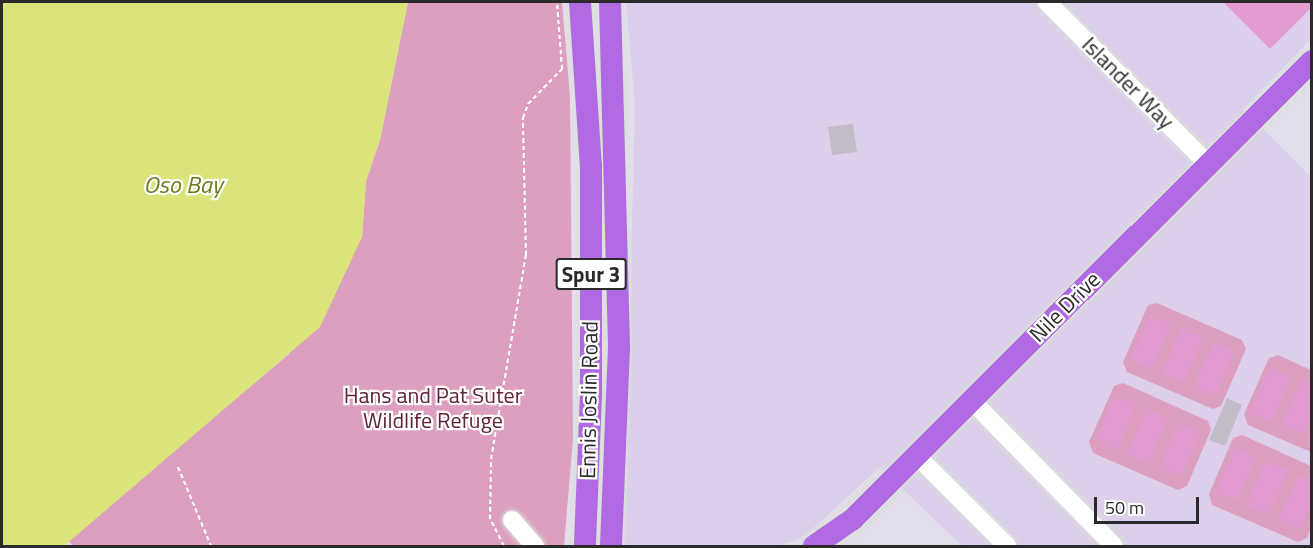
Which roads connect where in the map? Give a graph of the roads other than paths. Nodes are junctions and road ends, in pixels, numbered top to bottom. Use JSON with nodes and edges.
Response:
{"nodes":[{"id":1,"x":580,"y":2,"type":"edge"},
{"id":2,"x":610,"y":2,"type":"edge"},
{"id":3,"x":1047,"y":2,"type":"edge"},
{"id":4,"x":1311,"y":61,"type":"edge"},
{"id":5,"x":1208,"y":164,"type":"junction"},
{"id":6,"x":971,"y":400,"type":"junction"},
{"id":7,"x":916,"y":455,"type":"junction"},
{"id":8,"x":512,"y":520,"type":"dead end"},
{"id":9,"x":824,"y":544,"type":"edge"},
{"id":10,"x":536,"y":546,"type":"edge"},
{"id":11,"x":585,"y":546,"type":"edge"},
{"id":12,"x":610,"y":546,"type":"edge"},
{"id":13,"x":1006,"y":546,"type":"edge"},
{"id":14,"x":1114,"y":546,"type":"edge"}],
"edges":[{"from":1,"to":11,"type":"main road","name":"Ennis Joslin Road","number":"Spur 3"},
{"from":2,"to":12,"type":"main road","name":"Ennis Joslin Road","number":"Spur 3"},
{"from":3,"to":5,"type":"street","name":"Islander Way"},
{"from":4,"to":5,"type":"main road","name":"Nile Drive"},
{"from":5,"to":6,"type":"main road","name":"Nile Drive"},
{"from":6,"to":7,"type":"main road","name":"Nile Drive"},
{"from":6,"to":14,"type":"street"},
{"from":7,"to":9,"type":"main road","name":"Nile Drive"},
{"from":7,"to":13,"type":"street"},
{"from":8,"to":10,"type":"street"}]}
